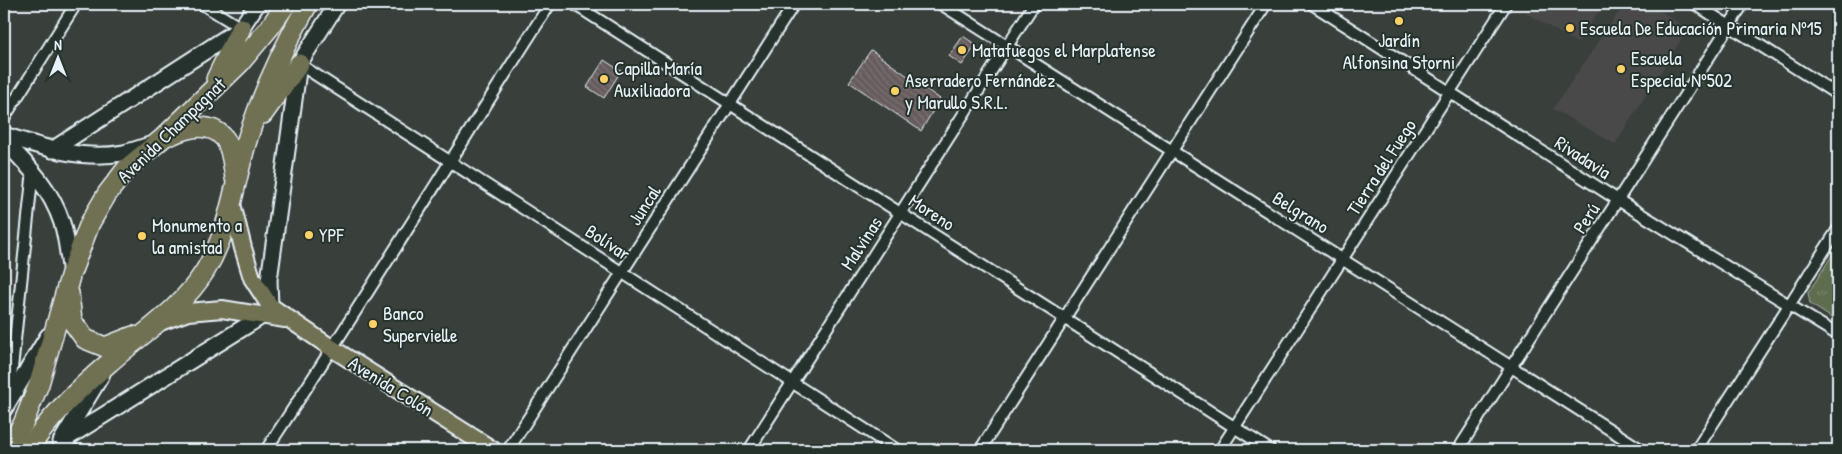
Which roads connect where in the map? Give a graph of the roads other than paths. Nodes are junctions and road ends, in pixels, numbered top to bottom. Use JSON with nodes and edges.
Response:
{"nodes":[{"id":1,"x":76,"y":4,"type":"edge"},
{"id":2,"x":202,"y":4,"type":"edge"},
{"id":3,"x":257,"y":4,"type":"edge"},
{"id":4,"x":286,"y":4,"type":"edge"},
{"id":5,"x":308,"y":4,"type":"edge"},
{"id":6,"x":337,"y":4,"type":"edge"},
{"id":7,"x":550,"y":4,"type":"edge"},
{"id":8,"x":574,"y":4,"type":"edge"},
{"id":9,"x":794,"y":4,"type":"edge"},
{"id":10,"x":941,"y":4,"type":"edge"},
{"id":11,"x":1034,"y":4,"type":"edge"},
{"id":12,"x":1266,"y":4,"type":"edge"},
{"id":13,"x":1312,"y":4,"type":"edge"},
{"id":14,"x":1506,"y":4,"type":"edge"},
{"id":15,"x":1695,"y":4,"type":"edge"},
{"id":16,"x":1743,"y":4,"type":"edge"},
{"id":17,"x":1729,"y":26,"type":"junction"},
{"id":18,"x":241,"y":28,"type":"junction"},
{"id":19,"x":1007,"y":46,"type":"junction"},
{"id":20,"x":299,"y":64,"type":"junction"},
{"id":21,"x":1450,"y":92,"type":"junction"},
{"id":22,"x":209,"y":93,"type":"junction"},
{"id":23,"x":1838,"y":95,"type":"edge"},
{"id":24,"x":730,"y":104,"type":"junction"},
{"id":25,"x":4,"y":118,"type":"edge"},
{"id":26,"x":4,"y":135,"type":"edge"},
{"id":27,"x":248,"y":136,"type":"junction"},
{"id":28,"x":4,"y":141,"type":"edge"},
{"id":29,"x":159,"y":141,"type":"junction"},
{"id":30,"x":52,"y":150,"type":"junction"},
{"id":31,"x":1172,"y":151,"type":"junction"},
{"id":32,"x":449,"y":161,"type":"junction"},
{"id":33,"x":33,"y":170,"type":"junction"},
{"id":34,"x":234,"y":195,"type":"junction"},
{"id":35,"x":1618,"y":200,"type":"junction"},
{"id":36,"x":900,"y":213,"type":"junction"},
{"id":37,"x":1838,"y":229,"type":"edge"},
{"id":38,"x":1342,"y":260,"type":"junction"},
{"id":39,"x":622,"y":272,"type":"junction"},
{"id":40,"x":70,"y":278,"type":"junction"},
{"id":41,"x":1790,"y":305,"type":"junction"},
{"id":42,"x":266,"y":311,"type":"junction"},
{"id":43,"x":1064,"y":318,"type":"junction"},
{"id":44,"x":55,"y":325,"type":"junction"},
{"id":45,"x":152,"y":327,"type":"junction"},
{"id":46,"x":1838,"y":336,"type":"edge"},
{"id":47,"x":333,"y":349,"type":"junction"},
{"id":48,"x":110,"y":362,"type":"junction"},
{"id":49,"x":1511,"y":367,"type":"junction"},
{"id":50,"x":792,"y":382,"type":"junction"},
{"id":51,"x":5,"y":403,"type":"edge"},
{"id":52,"x":1235,"y":428,"type":"junction"},
{"id":53,"x":58,"y":446,"type":"edge"},
{"id":54,"x":6,"y":450,"type":"edge"},
{"id":55,"x":28,"y":450,"type":"edge"},
{"id":56,"x":74,"y":450,"type":"edge"},
{"id":57,"x":266,"y":450,"type":"edge"},
{"id":58,"x":493,"y":450,"type":"edge"},
{"id":59,"x":508,"y":450,"type":"edge"},
{"id":60,"x":749,"y":450,"type":"edge"},
{"id":61,"x":898,"y":450,"type":"edge"},
{"id":62,"x":980,"y":450,"type":"edge"},
{"id":63,"x":1220,"y":450,"type":"edge"},
{"id":64,"x":1270,"y":450,"type":"edge"},
{"id":65,"x":1458,"y":450,"type":"edge"},
{"id":66,"x":1642,"y":450,"type":"edge"},
{"id":67,"x":1696,"y":450,"type":"edge"}],
"edges":[{"from":1,"to":25,"type":"street"},
{"from":2,"to":18,"type":"street"},
{"from":3,"to":18,"type":"street","name":"Avenida Champagnat"},
{"from":4,"to":22,"type":"highway","name":"Avenida Champagnat"},
{"from":5,"to":27,"type":"highway"},
{"from":6,"to":20,"type":"street"},
{"from":7,"to":32,"type":"street"},
{"from":8,"to":24,"type":"street","name":"Moreno"},
{"from":9,"to":24,"type":"street","name":"Juncal"},
{"from":10,"to":19,"type":"street","name":"Belgrano"},
{"from":11,"to":19,"type":"street","name":"Malvinas"},
{"from":12,"to":31,"type":"street"},
{"from":13,"to":21,"type":"street","name":"Rivadavia"},
{"from":14,"to":21,"type":"street","name":"Tierra del Fuego"},
{"from":15,"to":17,"type":"street"},
{"from":16,"to":17,"type":"street","name":"Perú"},
{"from":17,"to":23,"type":"street"},
{"from":17,"to":35,"type":"street","name":"Perú"},
{"from":18,"to":22,"type":"highway"},
{"from":18,"to":30,"type":"street","name":"Avenida Champagnat"},
{"from":19,"to":31,"type":"street","name":"Belgrano"},
{"from":19,"to":36,"type":"street","name":"Malvinas"},
{"from":20,"to":27,"type":"highway"},
{"from":20,"to":32,"type":"street","name":"Bolívar"},
{"from":20,"to":42,"type":"street"},
{"from":21,"to":35,"type":"street","name":"Rivadavia"},
{"from":21,"to":38,"type":"street","name":"Tierra del Fuego"},
{"from":22,"to":29,"type":"highway","name":"Avenida Champagnat"},
{"from":24,"to":36,"type":"street","name":"Moreno"},
{"from":24,"to":39,"type":"street","name":"Juncal"},
{"from":26,"to":30,"type":"street"},
{"from":27,"to":34,"type":"highway"},
{"from":28,"to":33,"type":"street","name":"Avenida Colón"},
{"from":29,"to":30,"type":"street"},
{"from":29,"to":34,"type":"highway"},
{"from":29,"to":40,"type":"highway","name":"Avenida Champagnat"},
{"from":31,"to":38,"type":"street","name":"Belgrano"},
{"from":31,"to":43,"type":"street"},
{"from":32,"to":39,"type":"street","name":"Bolívar"},
{"from":32,"to":47,"type":"street"},
{"from":33,"to":40,"type":"street","name":"Avenida Colón"},
{"from":33,"to":51,"type":"street","name":"Avenida Champagnat"},
{"from":34,"to":42,"type":"main road"},
{"from":34,"to":45,"type":"highway"},
{"from":35,"to":41,"type":"street","name":"Rivadavia"},
{"from":35,"to":49,"type":"street","name":"Perú"},
{"from":36,"to":43,"type":"street","name":"Moreno"},
{"from":36,"to":50,"type":"street","name":"Malvinas"},
{"from":37,"to":41,"type":"street"},
{"from":38,"to":49,"type":"street","name":"Belgrano"},
{"from":38,"to":52,"type":"street","name":"Tierra del Fuego"},
{"from":39,"to":50,"type":"street","name":"Bolívar"},
{"from":39,"to":59,"type":"street","name":"Juncal"},
{"from":40,"to":44,"type":"highway","name":"Avenida Champagnat"},
{"from":40,"to":45,"type":"highway","name":"Avenida Colón"},
{"from":41,"to":46,"type":"street","name":"Rivadavia"},
{"from":41,"to":67,"type":"street"},
{"from":42,"to":45,"type":"main road","name":"Avenida Colón"},
{"from":42,"to":47,"type":"main road","name":"Avenida Colón"},
{"from":42,"to":53,"type":"street"},
{"from":43,"to":52,"type":"street","name":"Moreno"},
{"from":43,"to":62,"type":"street"},
{"from":44,"to":51,"type":"street","name":"Avenida Champagnat"},
{"from":44,"to":54,"type":"highway","name":"Avenida Champagnat"},
{"from":45,"to":48,"type":"highway"},
{"from":47,"to":57,"type":"street"},
{"from":47,"to":58,"type":"main road","name":"Avenida Colón"},
{"from":48,"to":53,"type":"street"},
{"from":48,"to":55,"type":"highway"},
{"from":49,"to":65,"type":"street","name":"Perú"},
{"from":49,"to":66,"type":"street","name":"Belgrano"},
{"from":50,"to":60,"type":"street","name":"Malvinas"},
{"from":50,"to":61,"type":"street","name":"Bolívar"},
{"from":52,"to":63,"type":"street","name":"Tierra del Fuego"},
{"from":52,"to":64,"type":"street","name":"Moreno"},
{"from":53,"to":56,"type":"street"}]}
